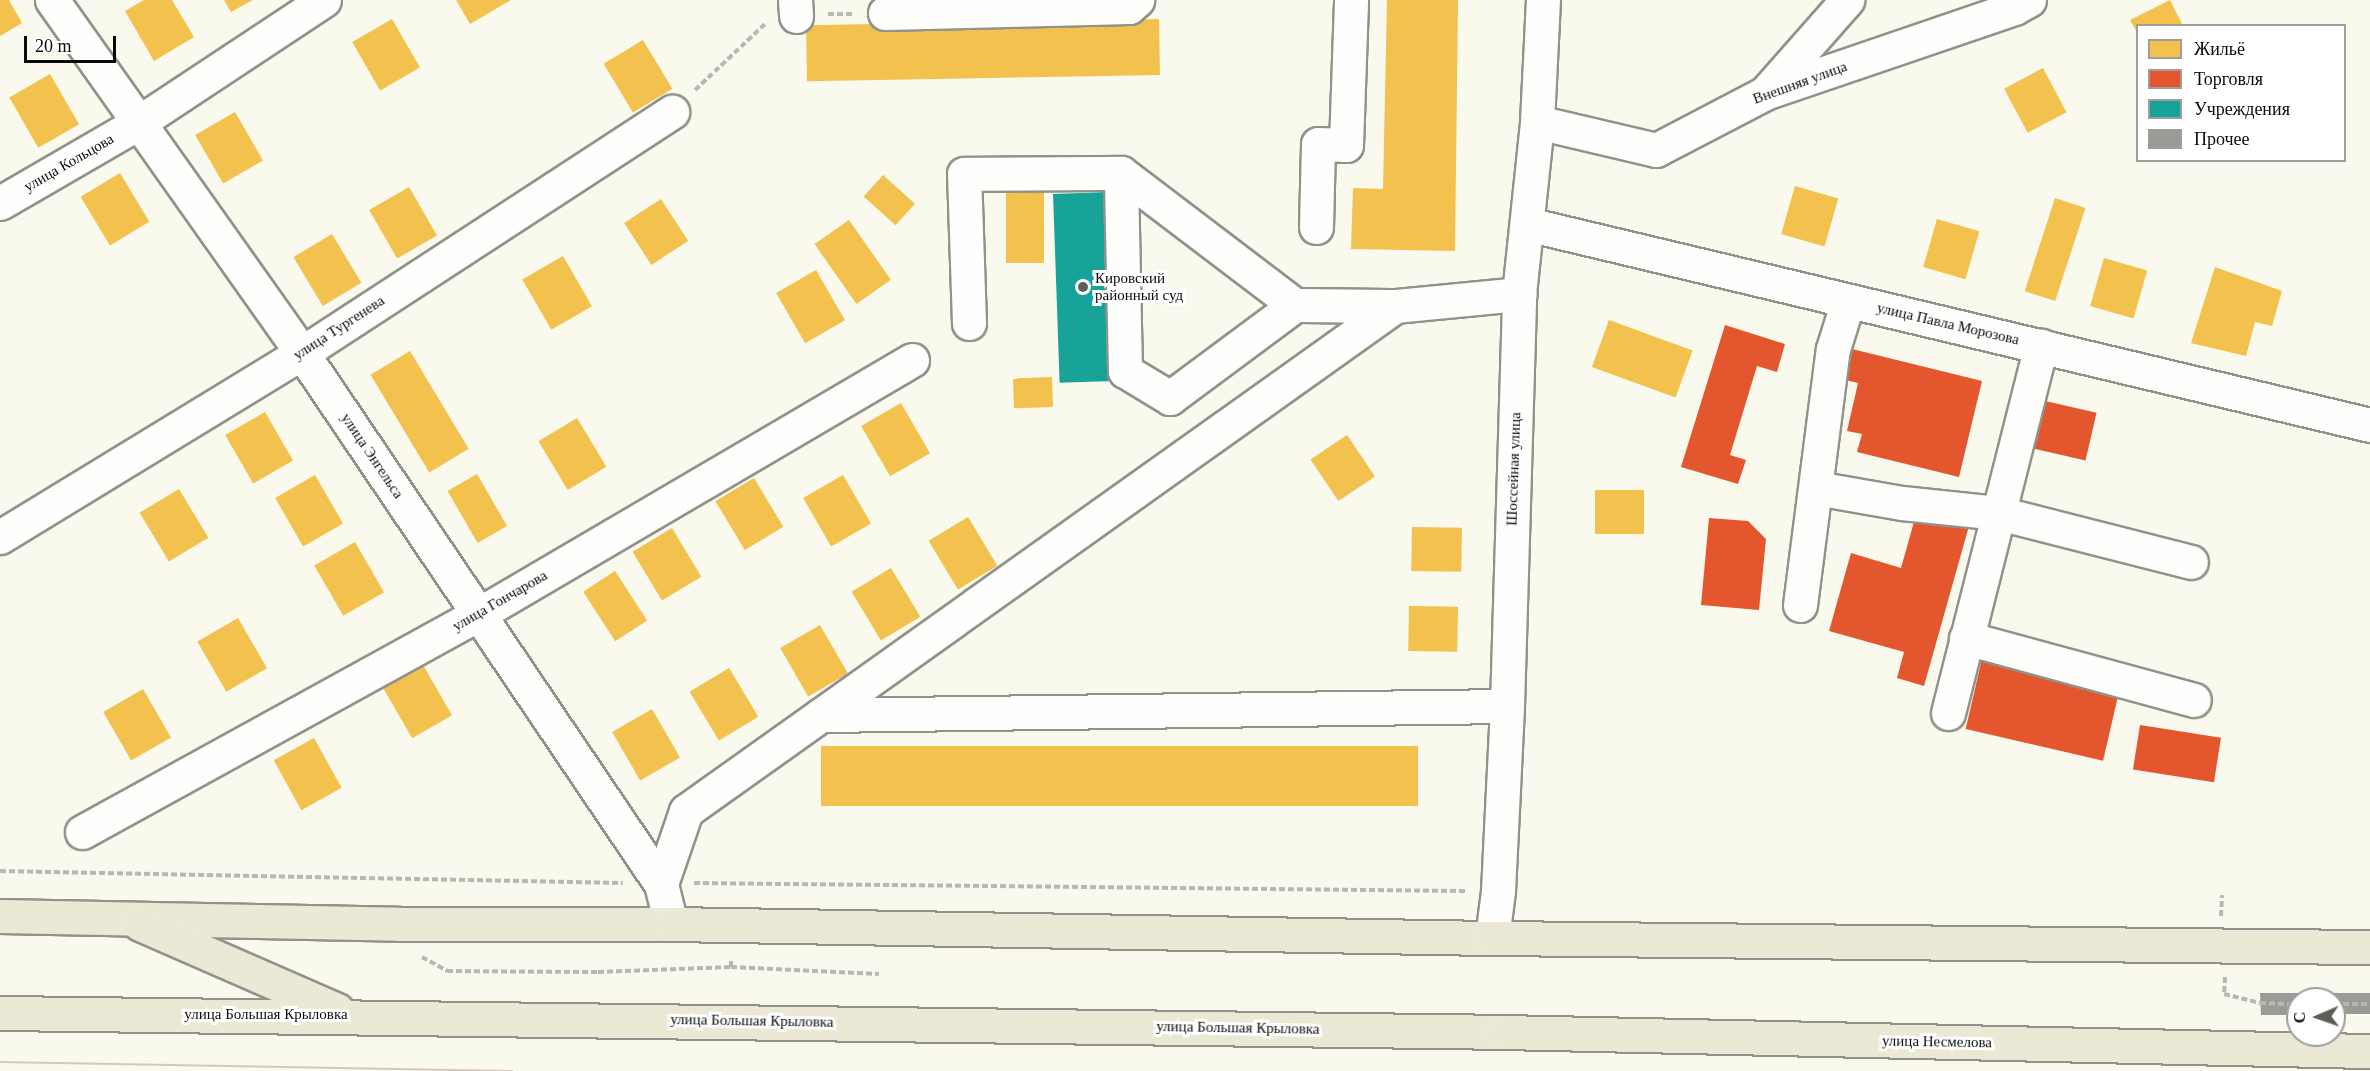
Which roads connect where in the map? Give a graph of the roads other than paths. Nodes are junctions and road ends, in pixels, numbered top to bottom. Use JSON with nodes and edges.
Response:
{"nodes":[{"id":1,"x":52,"y":0,"type":"edge"},
{"id":2,"x":324,"y":0,"type":"edge"},
{"id":3,"x":1137,"y":0,"type":"edge"},
{"id":4,"x":1351,"y":0,"type":"edge"},
{"id":5,"x":1543,"y":0,"type":"edge"},
{"id":6,"x":1847,"y":0,"type":"edge"},
{"id":7,"x":2029,"y":0,"type":"edge"},
{"id":8,"x":885,"y":13,"type":"road end"},
{"id":9,"x":1765,"y":93,"type":"junction"},
{"id":10,"x":672,"y":112,"type":"road end"},
{"id":11,"x":1537,"y":122,"type":"junction"},
{"id":12,"x":138,"y":123,"type":"junction"},
{"id":13,"x":1121,"y":173,"type":"junction"},
{"id":14,"x":0,"y":203,"type":"edge"},
{"id":15,"x":1527,"y":224,"type":"junction"},
{"id":16,"x":1316,"y":227,"type":"dead end"},
{"id":17,"x":1519,"y":294,"type":"junction"},
{"id":18,"x":1848,"y":301,"type":"junction"},
{"id":19,"x":1295,"y":305,"type":"junction"},
{"id":20,"x":1395,"y":306,"type":"junction"},
{"id":21,"x":969,"y":323,"type":"dead end"},
{"id":22,"x":2042,"y":346,"type":"junction"},
{"id":23,"x":302,"y":352,"type":"junction"},
{"id":24,"x":912,"y":360,"type":"dead end"},
{"id":25,"x":2370,"y":425,"type":"edge"},
{"id":26,"x":1816,"y":488,"type":"junction"},
{"id":27,"x":1998,"y":513,"type":"junction"},
{"id":28,"x":0,"y":537,"type":"edge"},
{"id":29,"x":2191,"y":562,"type":"dead end"},
{"id":30,"x":1800,"y":604,"type":"dead end"},
{"id":31,"x":479,"y":614,"type":"junction"},
{"id":32,"x":1966,"y":639,"type":"junction"},
{"id":33,"x":2194,"y":700,"type":"dead end"},
{"id":34,"x":1507,"y":706,"type":"junction"},
{"id":35,"x":1948,"y":713,"type":"dead end"},
{"id":36,"x":821,"y":716,"type":"junction"},
{"id":37,"x":82,"y":832,"type":"dead end"},
{"id":38,"x":661,"y":884,"type":"junction"},
{"id":39,"x":124,"y":918,"type":"junction"},
{"id":40,"x":9,"y":919,"type":"edge"},
{"id":41,"x":671,"y":924,"type":"junction"},
{"id":42,"x":1492,"y":938,"type":"junction"},
{"id":43,"x":2370,"y":947,"type":"edge"},
{"id":44,"x":0,"y":1012,"type":"edge"},
{"id":45,"x":351,"y":1016,"type":"junction"},
{"id":46,"x":1503,"y":1032,"type":"joint"},
{"id":47,"x":2370,"y":1051,"type":"edge"}],
"edges":[{"from":1,"to":12,"type":"street","name":"улица Энгельса"},
{"from":2,"to":12,"type":"street","name":"улица Кольцова"},
{"from":3,"to":8,"type":"street"},
{"from":4,"to":16,"type":"street"},
{"from":5,"to":11,"type":"street","name":"Шоссейная улица"},
{"from":6,"to":9,"type":"street"},
{"from":7,"to":9,"type":"street","name":"Внешняя улица"},
{"from":9,"to":11,"type":"street","name":"Внешняя улица"},
{"from":10,"to":23,"type":"street","name":"улица Тургенева"},
{"from":11,"to":15,"type":"street","name":"Шоссейная улица"},
{"from":12,"to":14,"type":"street","name":"улица Кольцова"},
{"from":12,"to":23,"type":"street","name":"улица Энгельса"},
{"from":13,"to":19,"type":"street"},
{"from":13,"to":19,"type":"street"},
{"from":13,"to":21,"type":"street"},
{"from":15,"to":17,"type":"street","name":"Шоссейная улица"},
{"from":15,"to":18,"type":"street","name":"улица Павла Морозова"},
{"from":17,"to":20,"type":"street"},
{"from":17,"to":34,"type":"street","name":"Шоссейная улица"},
{"from":18,"to":22,"type":"street","name":"улица Павла Морозова"},
{"from":18,"to":26,"type":"street"},
{"from":19,"to":20,"type":"street"},
{"from":20,"to":36,"type":"street"},
{"from":22,"to":25,"type":"street","name":"улица Павла Морозова"},
{"from":22,"to":27,"type":"street"},
{"from":23,"to":28,"type":"street","name":"улица Тургенева"},
{"from":23,"to":31,"type":"street","name":"улица Энгельса"},
{"from":24,"to":31,"type":"street","name":"улица Гончарова"},
{"from":26,"to":27,"type":"street"},
{"from":26,"to":30,"type":"street"},
{"from":27,"to":29,"type":"street"},
{"from":27,"to":32,"type":"street"},
{"from":31,"to":37,"type":"street","name":"улица Гончарова"},
{"from":31,"to":38,"type":"street","name":"улица Энгельса"},
{"from":32,"to":33,"type":"street"},
{"from":32,"to":35,"type":"street"},
{"from":34,"to":36,"type":"street"},
{"from":34,"to":42,"type":"street","name":"Шоссейная улица"},
{"from":36,"to":38,"type":"street"},
{"from":38,"to":41,"type":"street","name":"улица Энгельса"},
{"from":39,"to":40,"type":"main road"},
{"from":39,"to":41,"type":"main road"},
{"from":39,"to":45,"type":"main road"},
{"from":41,"to":42,"type":"main road"},
{"from":42,"to":43,"type":"main road"},
{"from":44,"to":45,"type":"main road","name":"улица Большая Крыловка"},
{"from":45,"to":46,"type":"main road","name":"улица Большая Крыловка"},
{"from":46,"to":47,"type":"main road","name":"улица Несмелова"}]}
